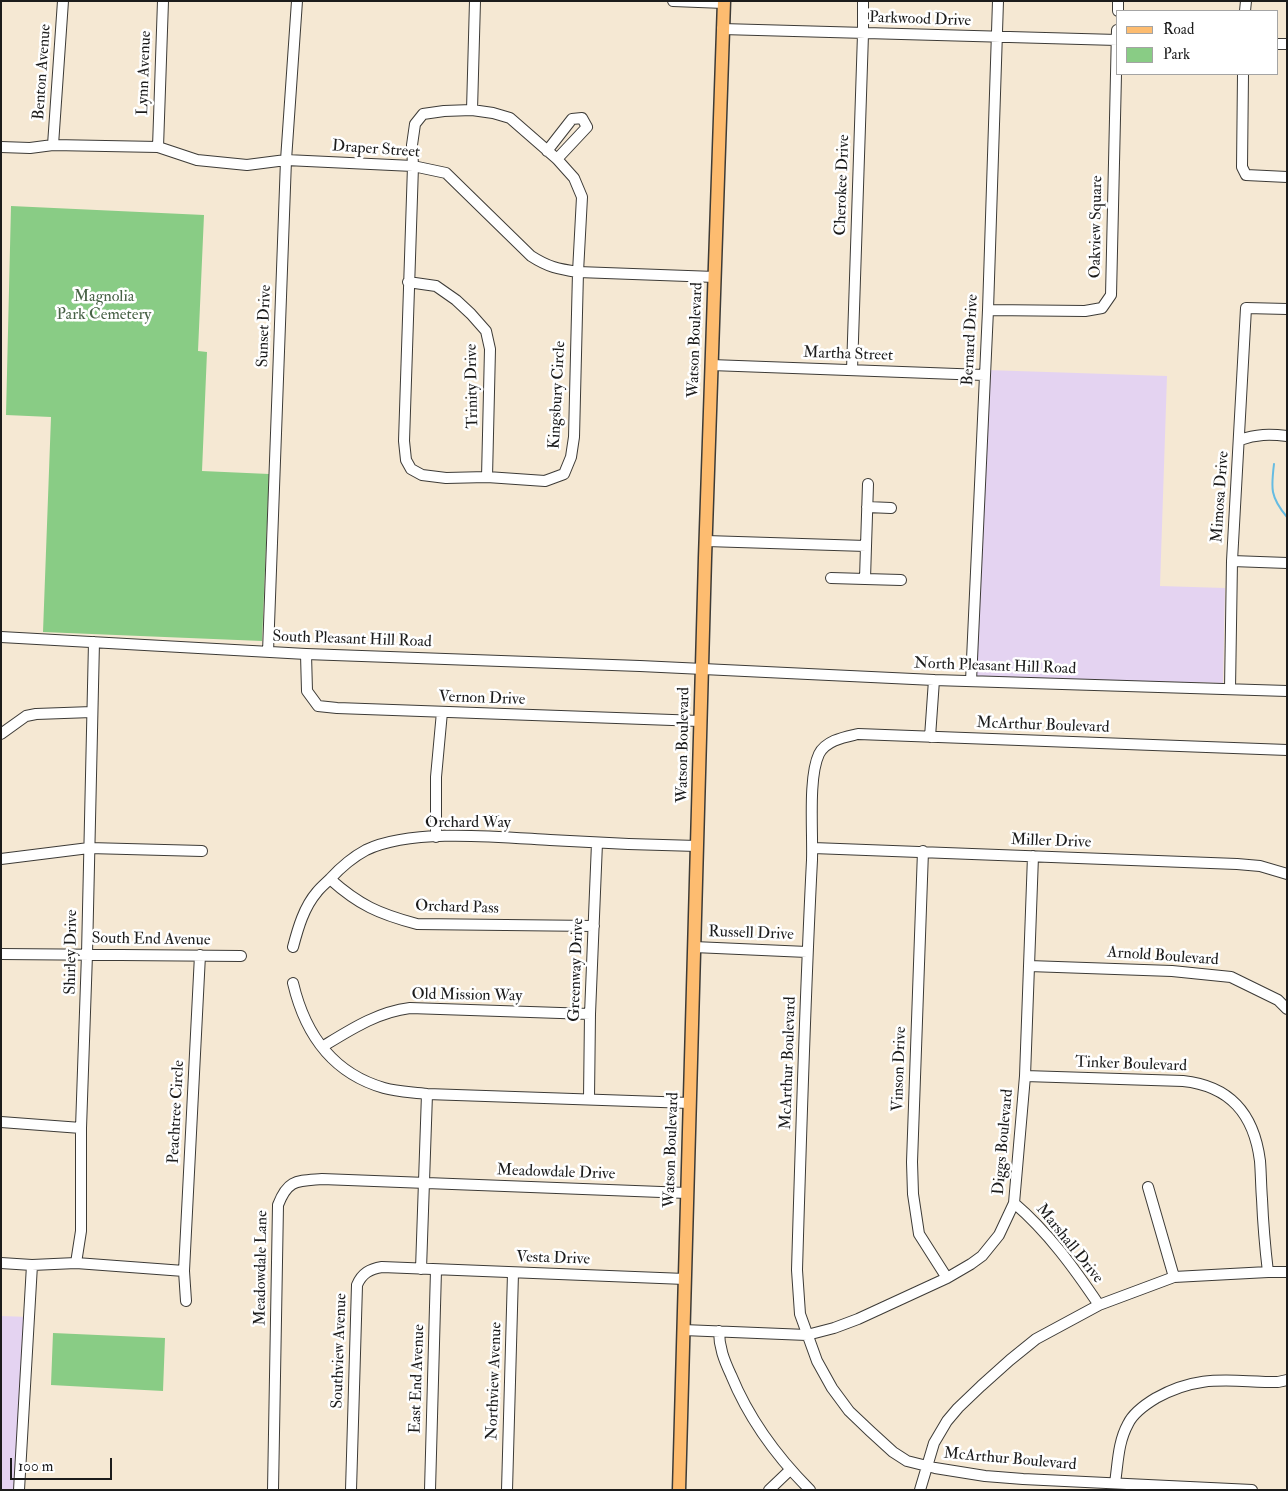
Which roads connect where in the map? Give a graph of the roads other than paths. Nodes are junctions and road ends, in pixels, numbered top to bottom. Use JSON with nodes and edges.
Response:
{"nodes":[{"id":1,"x":63,"y":1,"type":"edge"},
{"id":2,"x":163,"y":1,"type":"edge"},
{"id":3,"x":296,"y":1,"type":"edge"},
{"id":4,"x":475,"y":1,"type":"edge"},
{"id":5,"x":673,"y":1,"type":"edge"},
{"id":6,"x":863,"y":1,"type":"edge"},
{"id":7,"x":998,"y":1,"type":"edge"},
{"id":8,"x":724,"y":2,"type":"edge"},
{"id":9,"x":722,"y":29,"type":"junction"},
{"id":10,"x":863,"y":34,"type":"junction"},
{"id":11,"x":997,"y":38,"type":"junction"},
{"id":12,"x":1116,"y":40,"type":"edge"},
{"id":13,"x":1116,"y":75,"type":"edge"},
{"id":14,"x":1244,"y":75,"type":"edge"},
{"id":15,"x":472,"y":110,"type":"junction"},
{"id":16,"x":53,"y":145,"type":"junction"},
{"id":17,"x":1,"y":147,"type":"edge"},
{"id":18,"x":158,"y":147,"type":"junction"},
{"id":19,"x":547,"y":150,"type":"junction"},
{"id":20,"x":557,"y":159,"type":"junction"},
{"id":21,"x":286,"y":160,"type":"junction"},
{"id":22,"x":413,"y":166,"type":"junction"},
{"id":23,"x":1287,"y":177,"type":"edge"},
{"id":24,"x":578,"y":272,"type":"junction"},
{"id":25,"x":715,"y":277,"type":"junction"},
{"id":26,"x":408,"y":282,"type":"junction"},
{"id":27,"x":1287,"y":309,"type":"edge"},
{"id":28,"x":988,"y":310,"type":"junction"},
{"id":29,"x":712,"y":365,"type":"junction"},
{"id":30,"x":852,"y":370,"type":"junction"},
{"id":31,"x":984,"y":375,"type":"junction"},
{"id":32,"x":1287,"y":436,"type":"edge"},
{"id":33,"x":1240,"y":440,"type":"junction"},
{"id":34,"x":487,"y":477,"type":"junction"},
{"id":35,"x":868,"y":484,"type":"dead end"},
{"id":36,"x":867,"y":507,"type":"junction"},
{"id":37,"x":891,"y":508,"type":"dead end"},
{"id":38,"x":706,"y":541,"type":"junction"},
{"id":39,"x":866,"y":546,"type":"junction"},
{"id":40,"x":1232,"y":562,"type":"junction"},
{"id":41,"x":1287,"y":563,"type":"edge"},
{"id":42,"x":831,"y":578,"type":"dead end"},
{"id":43,"x":865,"y":579,"type":"junction"},
{"id":44,"x":901,"y":580,"type":"dead end"},
{"id":45,"x":1,"y":637,"type":"edge"},
{"id":46,"x":94,"y":642,"type":"junction"},
{"id":47,"x":268,"y":652,"type":"junction"},
{"id":48,"x":306,"y":654,"type":"junction"},
{"id":49,"x":702,"y":670,"type":"junction"},
{"id":50,"x":934,"y":680,"type":"junction"},
{"id":51,"x":971,"y":681,"type":"junction"},
{"id":52,"x":1230,"y":689,"type":"junction"},
{"id":53,"x":1287,"y":691,"type":"edge"},
{"id":54,"x":92,"y":712,"type":"junction"},
{"id":55,"x":442,"y":712,"type":"junction"},
{"id":56,"x":700,"y":722,"type":"junction"},
{"id":57,"x":1,"y":734,"type":"edge"},
{"id":58,"x":930,"y":737,"type":"junction"},
{"id":59,"x":1287,"y":750,"type":"edge"},
{"id":60,"x":436,"y":837,"type":"junction"},
{"id":61,"x":597,"y":843,"type":"junction"},
{"id":62,"x":698,"y":846,"type":"junction"},
{"id":63,"x":89,"y":848,"type":"junction"},
{"id":64,"x":812,"y":848,"type":"junction"},
{"id":65,"x":202,"y":851,"type":"dead end"},
{"id":66,"x":923,"y":852,"type":"junction"},
{"id":67,"x":1033,"y":856,"type":"junction"},
{"id":68,"x":1,"y":859,"type":"edge"},
{"id":69,"x":1287,"y":874,"type":"edge"},
{"id":70,"x":330,"y":879,"type":"junction"},
{"id":71,"x":594,"y":926,"type":"junction"},
{"id":72,"x":294,"y":947,"type":"dead end"},
{"id":73,"x":694,"y":947,"type":"junction"},
{"id":74,"x":807,"y":952,"type":"junction"},
{"id":75,"x":1,"y":954,"type":"edge"},
{"id":76,"x":88,"y":954,"type":"junction"},
{"id":77,"x":200,"y":955,"type":"junction"},
{"id":78,"x":241,"y":956,"type":"dead end"},
{"id":79,"x":1029,"y":966,"type":"junction"},
{"id":80,"x":293,"y":983,"type":"dead end"},
{"id":81,"x":1287,"y":1009,"type":"edge"},
{"id":82,"x":590,"y":1014,"type":"junction"},
{"id":83,"x":322,"y":1047,"type":"junction"},
{"id":84,"x":1025,"y":1076,"type":"junction"},
{"id":85,"x":426,"y":1094,"type":"junction"},
{"id":86,"x":589,"y":1098,"type":"junction"},
{"id":87,"x":690,"y":1103,"type":"junction"},
{"id":88,"x":1,"y":1122,"type":"edge"},
{"id":89,"x":81,"y":1128,"type":"junction"},
{"id":90,"x":424,"y":1183,"type":"junction"},
{"id":91,"x":1148,"y":1187,"type":"dead end"},
{"id":92,"x":687,"y":1193,"type":"junction"},
{"id":93,"x":1014,"y":1203,"type":"junction"},
{"id":94,"x":1,"y":1262,"type":"edge"},
{"id":95,"x":76,"y":1263,"type":"junction"},
{"id":96,"x":32,"y":1265,"type":"junction"},
{"id":97,"x":421,"y":1269,"type":"junction"},
{"id":98,"x":184,"y":1270,"type":"junction"},
{"id":99,"x":436,"y":1270,"type":"junction"},
{"id":100,"x":1268,"y":1272,"type":"junction"},
{"id":101,"x":1287,"y":1272,"type":"edge"},
{"id":102,"x":514,"y":1273,"type":"junction"},
{"id":103,"x":947,"y":1278,"type":"junction"},
{"id":104,"x":1174,"y":1278,"type":"junction"},
{"id":105,"x":685,"y":1279,"type":"junction"},
{"id":106,"x":186,"y":1302,"type":"dead end"},
{"id":107,"x":1099,"y":1305,"type":"junction"},
{"id":108,"x":683,"y":1330,"type":"junction"},
{"id":109,"x":719,"y":1331,"type":"junction"},
{"id":110,"x":807,"y":1335,"type":"junction"},
{"id":111,"x":1287,"y":1380,"type":"edge"},
{"id":112,"x":926,"y":1466,"type":"junction"},
{"id":113,"x":790,"y":1470,"type":"junction"},
{"id":114,"x":1115,"y":1483,"type":"junction"},
{"id":115,"x":19,"y":1490,"type":"edge"},
{"id":116,"x":273,"y":1490,"type":"edge"},
{"id":117,"x":351,"y":1490,"type":"edge"},
{"id":118,"x":430,"y":1490,"type":"edge"},
{"id":119,"x":507,"y":1490,"type":"edge"},
{"id":120,"x":679,"y":1490,"type":"edge"},
{"id":121,"x":770,"y":1490,"type":"edge"},
{"id":122,"x":810,"y":1490,"type":"edge"},
{"id":123,"x":920,"y":1490,"type":"edge"},
{"id":124,"x":1252,"y":1490,"type":"edge"}],
"edges":[{"from":1,"to":16,"type":"street","name":"Benton Avenue"},
{"from":2,"to":18,"type":"street","name":"Lynn Avenue"},
{"from":3,"to":21,"type":"street","name":"Sunset Drive"},
{"from":4,"to":15,"type":"street"},
{"from":5,"to":8,"type":"street"},
{"from":6,"to":10,"type":"street","name":"Cherokee Drive"},
{"from":7,"to":11,"type":"street","name":"Bernard Drive"},
{"from":8,"to":9,"type":"main road","name":"Watson Boulevard"},
{"from":9,"to":10,"type":"street","name":"Parkwood Drive"},
{"from":9,"to":25,"type":"main road","name":"Watson Boulevard"},
{"from":10,"to":11,"type":"street","name":"Parkwood Drive"},
{"from":10,"to":30,"type":"street","name":"Cherokee Drive"},
{"from":11,"to":12,"type":"street","name":"Parkwood Drive"},
{"from":11,"to":28,"type":"street","name":"Bernard Drive"},
{"from":13,"to":28,"type":"street","name":"Oakview Square"},
{"from":14,"to":23,"type":"street"},
{"from":15,"to":19,"type":"street","name":"Kingsbury Circle"},
{"from":15,"to":22,"type":"street","name":"Kingsbury Circle"},
{"from":16,"to":17,"type":"street","name":"Draper Street"},
{"from":16,"to":18,"type":"street","name":"Draper Street"},
{"from":18,"to":21,"type":"street","name":"Draper Street"},
{"from":19,"to":20,"type":"street","name":"Kingsbury Circle"},
{"from":19,"to":20,"type":"street"},
{"from":20,"to":24,"type":"street","name":"Kingsbury Circle"},
{"from":21,"to":22,"type":"street","name":"Draper Street"},
{"from":21,"to":47,"type":"street","name":"Sunset Drive"},
{"from":22,"to":24,"type":"street","name":"Draper Street"},
{"from":22,"to":26,"type":"street","name":"Kingsbury Circle"},
{"from":24,"to":25,"type":"street","name":"Draper Street"},
{"from":24,"to":34,"type":"street","name":"Kingsbury Circle"},
{"from":25,"to":29,"type":"main road","name":"Watson Boulevard"},
{"from":26,"to":34,"type":"street","name":"Trinity Drive"},
{"from":26,"to":34,"type":"street","name":"Kingsbury Circle"},
{"from":27,"to":33,"type":"street","name":"Mimosa Drive"},
{"from":28,"to":31,"type":"street","name":"Bernard Drive"},
{"from":29,"to":30,"type":"street","name":"Martha Street"},
{"from":29,"to":38,"type":"main road","name":"Watson Boulevard"},
{"from":30,"to":31,"type":"street","name":"Martha Street"},
{"from":31,"to":51,"type":"street","name":"Bernard Drive"},
{"from":32,"to":33,"type":"street"},
{"from":33,"to":40,"type":"street","name":"Mimosa Drive"},
{"from":35,"to":36,"type":"street"},
{"from":36,"to":37,"type":"street"},
{"from":36,"to":39,"type":"street"},
{"from":38,"to":39,"type":"street"},
{"from":38,"to":49,"type":"main road","name":"Watson Boulevard"},
{"from":39,"to":43,"type":"street"},
{"from":40,"to":41,"type":"street"},
{"from":40,"to":52,"type":"street","name":"Mimosa Drive"},
{"from":42,"to":43,"type":"street"},
{"from":43,"to":44,"type":"street"},
{"from":45,"to":46,"type":"street","name":"South Pleasant Hill Road"},
{"from":46,"to":47,"type":"street","name":"South Pleasant Hill Road"},
{"from":46,"to":54,"type":"street","name":"Shirley Drive"},
{"from":47,"to":48,"type":"street","name":"South Pleasant Hill Road"},
{"from":48,"to":49,"type":"street","name":"South Pleasant Hill Road"},
{"from":48,"to":55,"type":"street","name":"Vernon Drive"},
{"from":49,"to":50,"type":"street","name":"North Pleasant Hill Road"},
{"from":49,"to":56,"type":"main road","name":"Watson Boulevard"},
{"from":50,"to":51,"type":"street","name":"North Pleasant Hill Road"},
{"from":50,"to":58,"type":"street"},
{"from":51,"to":52,"type":"street","name":"North Pleasant Hill Road"},
{"from":52,"to":53,"type":"street","name":"North Pleasant Hill Road"},
{"from":54,"to":57,"type":"street"},
{"from":54,"to":63,"type":"street","name":"Shirley Drive"},
{"from":55,"to":56,"type":"street","name":"Vernon Drive"},
{"from":55,"to":60,"type":"street"},
{"from":56,"to":62,"type":"main road","name":"Watson Boulevard"},
{"from":58,"to":59,"type":"street","name":"McArthur Boulevard"},
{"from":58,"to":64,"type":"street","name":"McArthur Boulevard"},
{"from":60,"to":61,"type":"street","name":"Orchard Way"},
{"from":60,"to":70,"type":"street","name":"Orchard Way"},
{"from":61,"to":62,"type":"street","name":"Orchard Way"},
{"from":61,"to":71,"type":"street","name":"Greenway Drive"},
{"from":62,"to":73,"type":"main road","name":"Watson Boulevard"},
{"from":63,"to":65,"type":"street"},
{"from":63,"to":68,"type":"street"},
{"from":63,"to":76,"type":"street","name":"Shirley Drive"},
{"from":64,"to":66,"type":"street","name":"Miller Drive"},
{"from":64,"to":74,"type":"street","name":"McArthur Boulevard"},
{"from":66,"to":67,"type":"street","name":"Miller Drive"},
{"from":66,"to":103,"type":"street","name":"Vinson Drive"},
{"from":67,"to":69,"type":"street","name":"Miller Drive"},
{"from":67,"to":79,"type":"street","name":"Diggs Boulevard"},
{"from":70,"to":71,"type":"street","name":"Orchard Pass"},
{"from":70,"to":72,"type":"street","name":"Orchard Way"},
{"from":71,"to":82,"type":"street","name":"Greenway Drive"},
{"from":73,"to":74,"type":"street","name":"Russell Drive"},
{"from":73,"to":87,"type":"main road","name":"Watson Boulevard"},
{"from":74,"to":110,"type":"street","name":"McArthur Boulevard"},
{"from":75,"to":76,"type":"street","name":"South End Avenue"},
{"from":76,"to":77,"type":"street","name":"South End Avenue"},
{"from":76,"to":89,"type":"street","name":"Shirley Drive"},
{"from":77,"to":78,"type":"street","name":"South End Avenue"},
{"from":77,"to":98,"type":"street","name":"Peachtree Circle"},
{"from":79,"to":81,"type":"street","name":"Arnold Boulevard"},
{"from":79,"to":84,"type":"street","name":"Diggs Boulevard"},
{"from":80,"to":83,"type":"street"},
{"from":82,"to":83,"type":"street","name":"Old Mission Way"},
{"from":82,"to":86,"type":"street","name":"Greenway Drive"},
{"from":83,"to":85,"type":"street"},
{"from":84,"to":93,"type":"street","name":"Diggs Boulevard"},
{"from":84,"to":100,"type":"street","name":"Tinker Boulevard"},
{"from":85,"to":86,"type":"street"},
{"from":85,"to":90,"type":"street"},
{"from":86,"to":87,"type":"street"},
{"from":87,"to":92,"type":"main road","name":"Watson Boulevard"},
{"from":88,"to":89,"type":"street"},
{"from":89,"to":95,"type":"street","name":"Shirley Drive"},
{"from":90,"to":92,"type":"street","name":"Meadowdale Drive"},
{"from":90,"to":97,"type":"street"},
{"from":90,"to":116,"type":"street","name":"Meadowdale Lane"},
{"from":91,"to":104,"type":"street"},
{"from":92,"to":105,"type":"main road","name":"Watson Boulevard"},
{"from":93,"to":103,"type":"street","name":"Diggs Boulevard"},
{"from":93,"to":107,"type":"street","name":"Marshall Drive"},
{"from":94,"to":96,"type":"street"},
{"from":95,"to":96,"type":"street"},
{"from":95,"to":98,"type":"street"},
{"from":96,"to":115,"type":"street"},
{"from":97,"to":99,"type":"street","name":"Vesta Drive"},
{"from":97,"to":117,"type":"street","name":"Southview Avenue"},
{"from":98,"to":106,"type":"street","name":"Peachtree Circle"},
{"from":99,"to":102,"type":"street","name":"Vesta Drive"},
{"from":99,"to":118,"type":"street","name":"East End Avenue"},
{"from":100,"to":101,"type":"street"},
{"from":100,"to":104,"type":"street"},
{"from":102,"to":105,"type":"street","name":"Vesta Drive"},
{"from":102,"to":119,"type":"street","name":"Northview Avenue"},
{"from":103,"to":110,"type":"street","name":"Diggs Boulevard"},
{"from":104,"to":107,"type":"street"},
{"from":105,"to":108,"type":"main road","name":"Watson Boulevard"},
{"from":107,"to":112,"type":"street"},
{"from":108,"to":109,"type":"street","name":"Diggs Boulevard"},
{"from":108,"to":120,"type":"main road","name":"Watson Boulevard"},
{"from":109,"to":110,"type":"street","name":"Diggs Boulevard"},
{"from":109,"to":113,"type":"street"},
{"from":110,"to":112,"type":"street","name":"McArthur Boulevard"},
{"from":111,"to":114,"type":"street"},
{"from":112,"to":114,"type":"street","name":"McArthur Boulevard"},
{"from":112,"to":123,"type":"street"},
{"from":113,"to":121,"type":"street"},
{"from":113,"to":122,"type":"street"},
{"from":114,"to":124,"type":"street","name":"McArthur Boulevard"}]}
